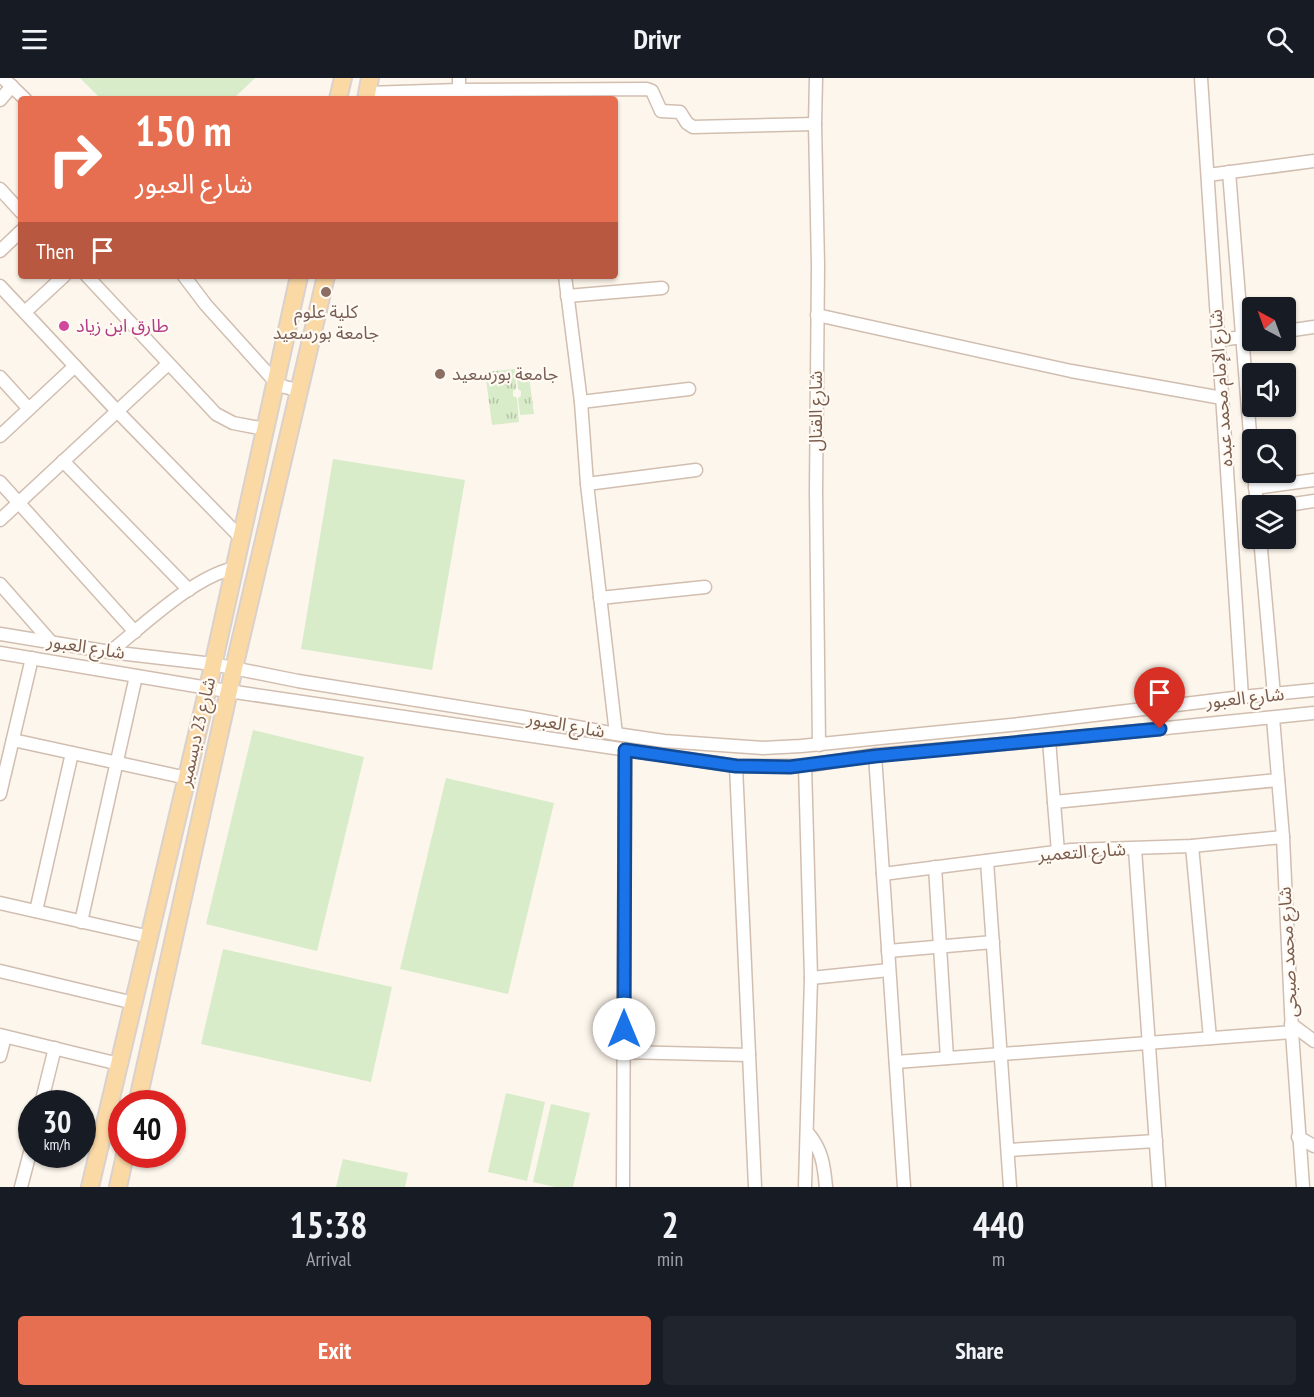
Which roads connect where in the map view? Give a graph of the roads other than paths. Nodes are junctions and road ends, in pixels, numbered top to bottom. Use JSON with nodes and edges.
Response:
{"nodes":[{"id":1,"x":343,"y":78,"type":"edge"},
{"id":2,"x":816,"y":78,"type":"edge"},
{"id":3,"x":1201,"y":78,"type":"edge"},
{"id":4,"x":8,"y":82,"type":"edge"},
{"id":5,"x":459,"y":89,"type":"edge"},
{"id":6,"x":368,"y":90,"type":"edge"},
{"id":7,"x":22,"y":96,"type":"edge"},
{"id":8,"x":339,"y":96,"type":"edge"},
{"id":9,"x":0,"y":100,"type":"edge"},
{"id":10,"x":815,"y":124,"type":"junction"},
{"id":11,"x":1314,"y":161,"type":"edge"},
{"id":12,"x":1229,"y":172,"type":"junction"},
{"id":13,"x":1208,"y":175,"type":"junction"},
{"id":14,"x":0,"y":189,"type":"edge"},
{"id":15,"x":18,"y":209,"type":"edge"},
{"id":16,"x":18,"y":234,"type":"edge"},
{"id":17,"x":0,"y":251,"type":"edge"},
{"id":18,"x":61,"y":279,"type":"edge"},
{"id":19,"x":90,"y":279,"type":"edge"},
{"id":20,"x":186,"y":279,"type":"edge"},
{"id":21,"x":298,"y":279,"type":"edge"},
{"id":22,"x":325,"y":279,"type":"edge"},
{"id":23,"x":565,"y":279,"type":"edge"},
{"id":24,"x":0,"y":286,"type":"edge"},
{"id":25,"x":662,"y":288,"type":"dead end"},
{"id":26,"x":567,"y":296,"type":"junction"},
{"id":27,"x":1243,"y":297,"type":"edge"},
{"id":28,"x":25,"y":312,"type":"junction"},
{"id":29,"x":817,"y":315,"type":"junction"},
{"id":30,"x":1314,"y":327,"type":"edge"},
{"id":31,"x":1296,"y":330,"type":"edge"},
{"id":32,"x":1242,"y":337,"type":"edge"},
{"id":33,"x":1218,"y":340,"type":"junction"},
{"id":34,"x":1248,"y":351,"type":"edge"},
{"id":35,"x":168,"y":364,"type":"junction"},
{"id":36,"x":75,"y":366,"type":"junction"},
{"id":37,"x":0,"y":377,"type":"edge"},
{"id":38,"x":276,"y":382,"type":"junction"},
{"id":39,"x":689,"y":389,"type":"dead end"},
{"id":40,"x":300,"y":391,"type":"junction"},
{"id":41,"x":1222,"y":398,"type":"junction"},
{"id":42,"x":581,"y":402,"type":"junction"},
{"id":43,"x":29,"y":409,"type":"junction"},
{"id":44,"x":117,"y":411,"type":"junction"},
{"id":45,"x":265,"y":429,"type":"junction"},
{"id":46,"x":1251,"y":429,"type":"edge"},
{"id":47,"x":0,"y":436,"type":"edge"},
{"id":48,"x":63,"y":461,"type":"junction"},
{"id":49,"x":696,"y":470,"type":"dead end"},
{"id":50,"x":1314,"y":480,"type":"edge"},
{"id":51,"x":0,"y":482,"type":"edge"},
{"id":52,"x":1255,"y":483,"type":"edge"},
{"id":53,"x":587,"y":484,"type":"junction"},
{"id":54,"x":1255,"y":488,"type":"junction"},
{"id":55,"x":1256,"y":495,"type":"edge"},
{"id":56,"x":1314,"y":501,"type":"edge"},
{"id":57,"x":19,"y":502,"type":"junction"},
{"id":58,"x":1296,"y":504,"type":"edge"},
{"id":59,"x":0,"y":520,"type":"edge"},
{"id":60,"x":241,"y":538,"type":"junction"},
{"id":61,"x":1261,"y":549,"type":"edge"},
{"id":62,"x":234,"y":568,"type":"junction"},
{"id":63,"x":0,"y":584,"type":"edge"},
{"id":64,"x":705,"y":587,"type":"dead end"},
{"id":65,"x":189,"y":590,"type":"junction"},
{"id":66,"x":600,"y":598,"type":"junction"},
{"id":67,"x":135,"y":632,"type":"junction"},
{"id":68,"x":0,"y":634,"type":"edge"},
{"id":69,"x":51,"y":642,"type":"junction"},
{"id":70,"x":110,"y":652,"type":"junction"},
{"id":71,"x":0,"y":653,"type":"edge"},
{"id":72,"x":32,"y":658,"type":"junction"},
{"id":73,"x":213,"y":664,"type":"junction"},
{"id":74,"x":234,"y":668,"type":"junction"},
{"id":75,"x":136,"y":676,"type":"junction"},
{"id":76,"x":208,"y":688,"type":"junction"},
{"id":77,"x":1314,"y":690,"type":"edge"},
{"id":78,"x":229,"y":691,"type":"junction"},
{"id":79,"x":1274,"y":695,"type":"junction"},
{"id":80,"x":1242,"y":697,"type":"junction"},
{"id":81,"x":461,"y":707,"type":"junction"},
{"id":82,"x":1314,"y":713,"type":"edge"},
{"id":83,"x":1069,"y":718,"type":"junction"},
{"id":84,"x":1273,"y":718,"type":"junction"},
{"id":85,"x":458,"y":724,"type":"junction"},
{"id":86,"x":1020,"y":724,"type":"junction"},
{"id":87,"x":616,"y":734,"type":"junction"},
{"id":88,"x":1070,"y":737,"type":"junction"},
{"id":89,"x":1049,"y":740,"type":"junction"},
{"id":90,"x":13,"y":741,"type":"junction"},
{"id":91,"x":1022,"y":742,"type":"junction"},
{"id":92,"x":819,"y":745,"type":"junction"},
{"id":93,"x":625,"y":750,"type":"junction"},
{"id":94,"x":5,"y":752,"type":"edge"},
{"id":95,"x":72,"y":753,"type":"junction"},
{"id":96,"x":875,"y":756,"type":"junction"},
{"id":97,"x":116,"y":763,"type":"junction"},
{"id":98,"x":736,"y":766,"type":"junction"},
{"id":99,"x":805,"y":766,"type":"junction"},
{"id":100,"x":187,"y":778,"type":"junction"},
{"id":101,"x":1278,"y":780,"type":"junction"},
{"id":102,"x":0,"y":794,"type":"edge"},
{"id":103,"x":1054,"y":802,"type":"junction"},
{"id":104,"x":1283,"y":837,"type":"junction"},
{"id":105,"x":1192,"y":846,"type":"junction"},
{"id":106,"x":1135,"y":849,"type":"junction"},
{"id":107,"x":1058,"y":852,"type":"junction"},
{"id":108,"x":987,"y":861,"type":"junction"},
{"id":109,"x":935,"y":867,"type":"junction"},
{"id":110,"x":883,"y":874,"type":"junction"},
{"id":111,"x":0,"y":903,"type":"edge"},
{"id":112,"x":36,"y":911,"type":"junction"},
{"id":113,"x":81,"y":921,"type":"junction"},
{"id":114,"x":150,"y":937,"type":"junction"},
{"id":115,"x":993,"y":942,"type":"junction"},
{"id":116,"x":940,"y":947,"type":"junction"},
{"id":117,"x":888,"y":951,"type":"junction"},
{"id":118,"x":889,"y":970,"type":"junction"},
{"id":119,"x":0,"y":971,"type":"edge"},
{"id":120,"x":811,"y":978,"type":"junction"},
{"id":121,"x":134,"y":1003,"type":"junction"},
{"id":122,"x":1292,"y":1028,"type":"junction"},
{"id":123,"x":2,"y":1036,"type":"edge"},
{"id":124,"x":1210,"y":1038,"type":"junction"},
{"id":125,"x":1314,"y":1041,"type":"edge"},
{"id":126,"x":1149,"y":1043,"type":"junction"},
{"id":127,"x":55,"y":1048,"type":"junction"},
{"id":128,"x":623,"y":1053,"type":"junction"},
{"id":129,"x":1002,"y":1054,"type":"junction"},
{"id":130,"x":749,"y":1055,"type":"junction"},
{"id":131,"x":0,"y":1056,"type":"edge"},
{"id":132,"x":947,"y":1058,"type":"junction"},
{"id":133,"x":896,"y":1062,"type":"junction"},
{"id":134,"x":119,"y":1064,"type":"junction"},
{"id":135,"x":44,"y":1090,"type":"edge"},
{"id":136,"x":140,"y":1090,"type":"edge"},
{"id":137,"x":807,"y":1132,"type":"junction"},
{"id":138,"x":1298,"y":1137,"type":"junction"},
{"id":139,"x":1156,"y":1141,"type":"junction"},
{"id":140,"x":1314,"y":1146,"type":"edge"},
{"id":141,"x":1008,"y":1150,"type":"junction"},
{"id":142,"x":26,"y":1168,"type":"edge"},
{"id":143,"x":122,"y":1168,"type":"edge"},
{"id":144,"x":21,"y":1187,"type":"edge"},
{"id":145,"x":90,"y":1187,"type":"edge"},
{"id":146,"x":118,"y":1187,"type":"edge"},
{"id":147,"x":622,"y":1187,"type":"edge"},
{"id":148,"x":755,"y":1187,"type":"edge"},
{"id":149,"x":805,"y":1187,"type":"edge"},
{"id":150,"x":826,"y":1187,"type":"edge"},
{"id":151,"x":904,"y":1187,"type":"edge"},
{"id":152,"x":1010,"y":1187,"type":"edge"},
{"id":153,"x":1159,"y":1187,"type":"edge"},
{"id":154,"x":1303,"y":1187,"type":"edge"}],
"edges":[{"from":1,"to":8,"type":"main road"},
{"from":2,"to":10,"type":"street","name":"شارع القنال"},
{"from":3,"to":13,"type":"street","name":"شارع الإمام محمد عبده"},
{"from":4,"to":7,"type":"street"},
{"from":4,"to":9,"type":"street"},
{"from":5,"to":6,"type":"street"},
{"from":5,"to":10,"type":"street"},
{"from":10,"to":29,"type":"street","name":"شارع القنال"},
{"from":11,"to":12,"type":"street"},
{"from":12,"to":13,"type":"street"},
{"from":12,"to":27,"type":"street","name":"شارع الإمام محمد عبده"},
{"from":13,"to":33,"type":"street","name":"شارع الإمام محمد عبده"},
{"from":14,"to":15,"type":"street"},
{"from":16,"to":17,"type":"street"},
{"from":18,"to":28,"type":"street"},
{"from":19,"to":35,"type":"street"},
{"from":20,"to":38,"type":"street"},
{"from":21,"to":38,"type":"main road","name":"شارع 23 ديسمبر"},
{"from":22,"to":40,"type":"main road","name":"شارع 23 ديسمبر"},
{"from":23,"to":26,"type":"street"},
{"from":24,"to":28,"type":"street"},
{"from":25,"to":26,"type":"street"},
{"from":26,"to":42,"type":"street"},
{"from":28,"to":36,"type":"street"},
{"from":29,"to":41,"type":"street"},
{"from":29,"to":92,"type":"street","name":"شارع القنال"},
{"from":30,"to":31,"type":"street"},
{"from":32,"to":33,"type":"street"},
{"from":33,"to":41,"type":"street","name":"شارع الإمام محمد عبده"},
{"from":34,"to":46,"type":"street","name":"شارع الإمام محمد عبده"},
{"from":35,"to":44,"type":"street"},
{"from":35,"to":45,"type":"street"},
{"from":36,"to":43,"type":"street"},
{"from":36,"to":44,"type":"street"},
{"from":37,"to":43,"type":"street"},
{"from":38,"to":40,"type":"street"},
{"from":38,"to":45,"type":"main road","name":"شارع 23 ديسمبر"},
{"from":39,"to":42,"type":"street"},
{"from":40,"to":74,"type":"main road","name":"شارع 23 ديسمبر"},
{"from":41,"to":80,"type":"street","name":"شارع الإمام محمد عبده"},
{"from":42,"to":53,"type":"street"},
{"from":43,"to":47,"type":"street"},
{"from":44,"to":48,"type":"street"},
{"from":44,"to":60,"type":"street"},
{"from":45,"to":60,"type":"main road","name":"شارع 23 ديسمبر"},
{"from":48,"to":57,"type":"street"},
{"from":48,"to":65,"type":"street"},
{"from":49,"to":53,"type":"street"},
{"from":50,"to":54,"type":"street"},
{"from":51,"to":57,"type":"street"},
{"from":52,"to":54,"type":"street","name":"شارع الإمام محمد عبده"},
{"from":53,"to":66,"type":"street"},
{"from":54,"to":55,"type":"street","name":"شارع الإمام محمد عبده"},
{"from":56,"to":58,"type":"street"},
{"from":57,"to":59,"type":"street"},
{"from":57,"to":67,"type":"street"},
{"from":60,"to":62,"type":"main road","name":"شارع 23 ديسمبر"},
{"from":61,"to":79,"type":"street"},
{"from":62,"to":65,"type":"street"},
{"from":62,"to":73,"type":"main road","name":"شارع 23 ديسمبر"},
{"from":63,"to":69,"type":"street"},
{"from":64,"to":66,"type":"street"},
{"from":65,"to":67,"type":"street"},
{"from":66,"to":87,"type":"street"},
{"from":67,"to":70,"type":"street"},
{"from":68,"to":69,"type":"street","name":"شارع العبور"},
{"from":69,"to":70,"type":"street","name":"شارع العبور"},
{"from":70,"to":73,"type":"street","name":"شارع العبور"},
{"from":71,"to":72,"type":"street","name":"شارع العبور"},
{"from":72,"to":75,"type":"street","name":"شارع العبور"},
{"from":72,"to":90,"type":"street"},
{"from":73,"to":74,"type":"street","name":"شارع العبور"},
{"from":73,"to":76,"type":"main road","name":"شارع 23 ديسمبر"},
{"from":74,"to":78,"type":"main road","name":"شارع 23 ديسمبر"},
{"from":74,"to":81,"type":"street","name":"شارع العبور"},
{"from":75,"to":76,"type":"street","name":"شارع العبور"},
{"from":75,"to":97,"type":"street"},
{"from":76,"to":78,"type":"street","name":"شارع العبور"},
{"from":76,"to":100,"type":"main road","name":"شارع 23 ديسمبر"},
{"from":77,"to":79,"type":"street","name":"شارع العبور"},
{"from":78,"to":85,"type":"street","name":"شارع العبور"},
{"from":78,"to":136,"type":"main road","name":"شارع 23 ديسمبر"},
{"from":79,"to":80,"type":"street","name":"شارع العبور"},
{"from":80,"to":83,"type":"street","name":"شارع العبور"},
{"from":81,"to":85,"type":"street"},
{"from":81,"to":87,"type":"street","name":"شارع العبور"},
{"from":82,"to":84,"type":"street","name":"شارع العبور"},
{"from":83,"to":86,"type":"street","name":"شارع العبور"},
{"from":83,"to":88,"type":"street"},
{"from":84,"to":88,"type":"street","name":"شارع العبور"},
{"from":84,"to":101,"type":"street","name":"شارع محمد صبحى"},
{"from":85,"to":93,"type":"street","name":"شارع العبور"},
{"from":86,"to":91,"type":"street"},
{"from":86,"to":92,"type":"street","name":"شارع العبور"},
{"from":87,"to":92,"type":"street","name":"شارع العبور"},
{"from":88,"to":89,"type":"street","name":"شارع العبور"},
{"from":89,"to":91,"type":"street","name":"شارع العبور"},
{"from":89,"to":103,"type":"street"},
{"from":90,"to":94,"type":"street"},
{"from":90,"to":95,"type":"street"},
{"from":91,"to":96,"type":"street","name":"شارع العبور"},
{"from":93,"to":98,"type":"street","name":"شارع العبور"},
{"from":93,"to":128,"type":"street"},
{"from":94,"to":102,"type":"street"},
{"from":95,"to":97,"type":"street"},
{"from":95,"to":112,"type":"street"},
{"from":96,"to":99,"type":"street","name":"شارع العبور"},
{"from":96,"to":110,"type":"street"},
{"from":97,"to":100,"type":"street"},
{"from":97,"to":113,"type":"street"},
{"from":98,"to":99,"type":"street","name":"شارع العبور"},
{"from":98,"to":130,"type":"street"},
{"from":99,"to":120,"type":"street"},
{"from":100,"to":114,"type":"main road","name":"شارع 23 ديسمبر"},
{"from":101,"to":103,"type":"street"},
{"from":101,"to":104,"type":"street","name":"شارع محمد صبحى"},
{"from":103,"to":107,"type":"street"},
{"from":104,"to":105,"type":"street","name":"شارع التعمير"},
{"from":104,"to":122,"type":"street","name":"شارع محمد صبحى"},
{"from":105,"to":106,"type":"street","name":"شارع التعمير"},
{"from":105,"to":124,"type":"street"},
{"from":106,"to":107,"type":"street","name":"شارع التعمير"},
{"from":106,"to":126,"type":"street"},
{"from":107,"to":108,"type":"street","name":"شارع التعمير"},
{"from":108,"to":109,"type":"street","name":"شارع التعمير"},
{"from":108,"to":115,"type":"street"},
{"from":109,"to":110,"type":"street","name":"شارع التعمير"},
{"from":109,"to":116,"type":"street"},
{"from":110,"to":117,"type":"street"},
{"from":111,"to":112,"type":"street"},
{"from":112,"to":113,"type":"street"},
{"from":113,"to":114,"type":"street"},
{"from":114,"to":121,"type":"main road","name":"شارع 23 ديسمبر"},
{"from":115,"to":116,"type":"street"},
{"from":115,"to":129,"type":"street"},
{"from":116,"to":117,"type":"street"},
{"from":116,"to":132,"type":"street"},
{"from":117,"to":118,"type":"street"},
{"from":118,"to":120,"type":"street"},
{"from":118,"to":133,"type":"street"},
{"from":119,"to":121,"type":"street"},
{"from":120,"to":137,"type":"street"},
{"from":121,"to":134,"type":"main road","name":"شارع 23 ديسمبر"},
{"from":122,"to":124,"type":"street"},
{"from":122,"to":125,"type":"street"},
{"from":122,"to":138,"type":"street","name":"شارع محمد صبحى"},
{"from":123,"to":127,"type":"street"},
{"from":123,"to":131,"type":"street"},
{"from":124,"to":126,"type":"street"},
{"from":126,"to":129,"type":"street"},
{"from":126,"to":139,"type":"street"},
{"from":127,"to":134,"type":"street"},
{"from":127,"to":135,"type":"street"},
{"from":128,"to":130,"type":"street"},
{"from":128,"to":147,"type":"street"},
{"from":129,"to":132,"type":"street"},
{"from":129,"to":141,"type":"street"},
{"from":130,"to":148,"type":"street"},
{"from":132,"to":133,"type":"street"},
{"from":133,"to":151,"type":"street"},
{"from":134,"to":145,"type":"main road","name":"شارع 23 ديسمبر"},
{"from":137,"to":149,"type":"street"},
{"from":137,"to":150,"type":"street"},
{"from":138,"to":140,"type":"street"},
{"from":138,"to":154,"type":"street","name":"شارع محمد صبحى"},
{"from":139,"to":141,"type":"street"},
{"from":139,"to":153,"type":"street"},
{"from":141,"to":152,"type":"street"},
{"from":142,"to":144,"type":"street"},
{"from":143,"to":146,"type":"main road"}]}
